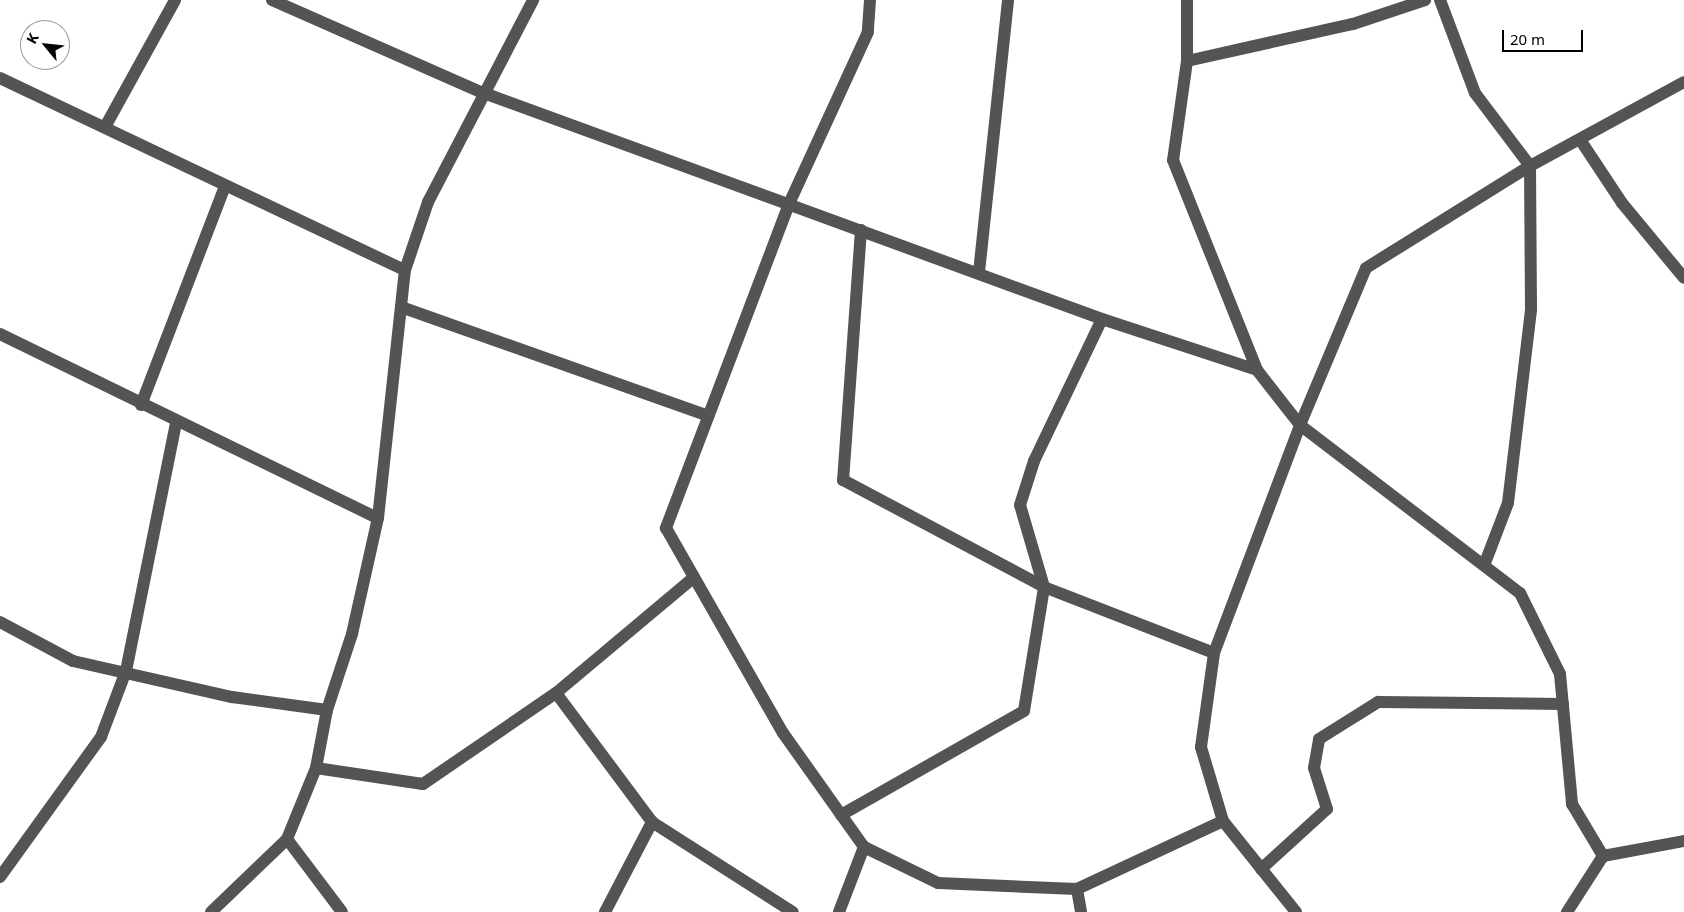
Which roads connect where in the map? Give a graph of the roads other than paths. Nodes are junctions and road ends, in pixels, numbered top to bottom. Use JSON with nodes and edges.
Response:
{"nodes":[{"id":1,"x":175,"y":0,"type":"edge"},
{"id":2,"x":272,"y":0,"type":"edge"},
{"id":3,"x":533,"y":0,"type":"edge"},
{"id":4,"x":870,"y":0,"type":"edge"},
{"id":5,"x":1008,"y":0,"type":"edge"},
{"id":6,"x":1187,"y":0,"type":"edge"},
{"id":7,"x":1425,"y":0,"type":"edge"},
{"id":8,"x":1440,"y":0,"type":"edge"},
{"id":9,"x":1187,"y":61,"type":"junction"},
{"id":10,"x":0,"y":78,"type":"edge"},
{"id":11,"x":1684,"y":82,"type":"edge"},
{"id":12,"x":481,"y":92,"type":"junction"},
{"id":13,"x":105,"y":127,"type":"junction"},
{"id":14,"x":1582,"y":141,"type":"junction"},
{"id":15,"x":1530,"y":166,"type":"junction"},
{"id":16,"x":225,"y":186,"type":"junction"},
{"id":17,"x":789,"y":204,"type":"junction"},
{"id":18,"x":861,"y":230,"type":"junction"},
{"id":19,"x":405,"y":270,"type":"junction"},
{"id":20,"x":979,"y":272,"type":"junction"},
{"id":21,"x":1684,"y":278,"type":"edge"},
{"id":22,"x":401,"y":307,"type":"junction"},
{"id":23,"x":1102,"y":319,"type":"junction"},
{"id":24,"x":0,"y":334,"type":"edge"},
{"id":25,"x":1257,"y":370,"type":"junction"},
{"id":26,"x":141,"y":405,"type":"junction"},
{"id":27,"x":708,"y":416,"type":"junction"},
{"id":28,"x":176,"y":422,"type":"junction"},
{"id":29,"x":1300,"y":425,"type":"junction"},
{"id":30,"x":378,"y":518,"type":"junction"},
{"id":31,"x":1485,"y":563,"type":"junction"},
{"id":32,"x":694,"y":577,"type":"junction"},
{"id":33,"x":1044,"y":587,"type":"junction"},
{"id":34,"x":0,"y":622,"type":"edge"},
{"id":35,"x":1214,"y":653,"type":"junction"},
{"id":36,"x":126,"y":671,"type":"junction"},
{"id":37,"x":556,"y":693,"type":"junction"},
{"id":38,"x":1563,"y":704,"type":"junction"},
{"id":39,"x":326,"y":710,"type":"junction"},
{"id":40,"x":316,"y":768,"type":"junction"},
{"id":41,"x":841,"y":815,"type":"junction"},
{"id":42,"x":1223,"y":821,"type":"junction"},
{"id":43,"x":652,"y":822,"type":"junction"},
{"id":44,"x":288,"y":839,"type":"junction"},
{"id":45,"x":1684,"y":841,"type":"edge"},
{"id":46,"x":864,"y":847,"type":"junction"},
{"id":47,"x":1602,"y":856,"type":"junction"},
{"id":48,"x":1261,"y":869,"type":"junction"},
{"id":49,"x":0,"y":877,"type":"edge"},
{"id":50,"x":1077,"y":889,"type":"junction"},
{"id":51,"x":211,"y":912,"type":"edge"},
{"id":52,"x":342,"y":912,"type":"edge"},
{"id":53,"x":605,"y":912,"type":"edge"},
{"id":54,"x":793,"y":912,"type":"edge"},
{"id":55,"x":839,"y":912,"type":"edge"},
{"id":56,"x":1081,"y":912,"type":"edge"},
{"id":57,"x":1296,"y":912,"type":"edge"},
{"id":58,"x":1567,"y":912,"type":"edge"}],
"edges":[{"from":1,"to":13,"type":"street"},
{"from":2,"to":12,"type":"street"},
{"from":3,"to":12,"type":"street"},
{"from":4,"to":17,"type":"street"},
{"from":5,"to":20,"type":"street"},
{"from":6,"to":9,"type":"street"},
{"from":7,"to":9,"type":"street"},
{"from":8,"to":15,"type":"street"},
{"from":9,"to":25,"type":"street"},
{"from":10,"to":13,"type":"street"},
{"from":11,"to":14,"type":"street"},
{"from":12,"to":17,"type":"street"},
{"from":12,"to":19,"type":"street"},
{"from":13,"to":16,"type":"street"},
{"from":14,"to":15,"type":"street"},
{"from":14,"to":21,"type":"street"},
{"from":15,"to":29,"type":"street"},
{"from":15,"to":31,"type":"street"},
{"from":16,"to":19,"type":"street"},
{"from":16,"to":26,"type":"street"},
{"from":17,"to":18,"type":"street"},
{"from":17,"to":27,"type":"street"},
{"from":18,"to":20,"type":"street"},
{"from":18,"to":33,"type":"street"},
{"from":19,"to":22,"type":"street"},
{"from":20,"to":23,"type":"street"},
{"from":22,"to":27,"type":"street"},
{"from":22,"to":30,"type":"street"},
{"from":23,"to":25,"type":"street"},
{"from":23,"to":33,"type":"street"},
{"from":24,"to":26,"type":"street"},
{"from":25,"to":29,"type":"street"},
{"from":26,"to":28,"type":"street"},
{"from":27,"to":32,"type":"street"},
{"from":28,"to":30,"type":"street"},
{"from":28,"to":36,"type":"street"},
{"from":29,"to":31,"type":"street"},
{"from":29,"to":35,"type":"street"},
{"from":30,"to":39,"type":"street"},
{"from":31,"to":38,"type":"street"},
{"from":32,"to":37,"type":"street"},
{"from":32,"to":41,"type":"street"},
{"from":33,"to":35,"type":"street"},
{"from":33,"to":41,"type":"street"},
{"from":34,"to":36,"type":"street"},
{"from":35,"to":42,"type":"street"},
{"from":36,"to":39,"type":"street"},
{"from":36,"to":49,"type":"street"},
{"from":37,"to":40,"type":"street"},
{"from":37,"to":43,"type":"street"},
{"from":38,"to":47,"type":"street"},
{"from":38,"to":48,"type":"street"},
{"from":39,"to":40,"type":"street"},
{"from":40,"to":44,"type":"street"},
{"from":41,"to":46,"type":"street"},
{"from":42,"to":48,"type":"street"},
{"from":42,"to":50,"type":"street"},
{"from":43,"to":53,"type":"street"},
{"from":43,"to":54,"type":"street"},
{"from":44,"to":51,"type":"street"},
{"from":44,"to":52,"type":"street"},
{"from":45,"to":47,"type":"street"},
{"from":46,"to":50,"type":"street"},
{"from":46,"to":55,"type":"street"},
{"from":47,"to":58,"type":"street"},
{"from":48,"to":57,"type":"street"},
{"from":50,"to":56,"type":"street"}]}
